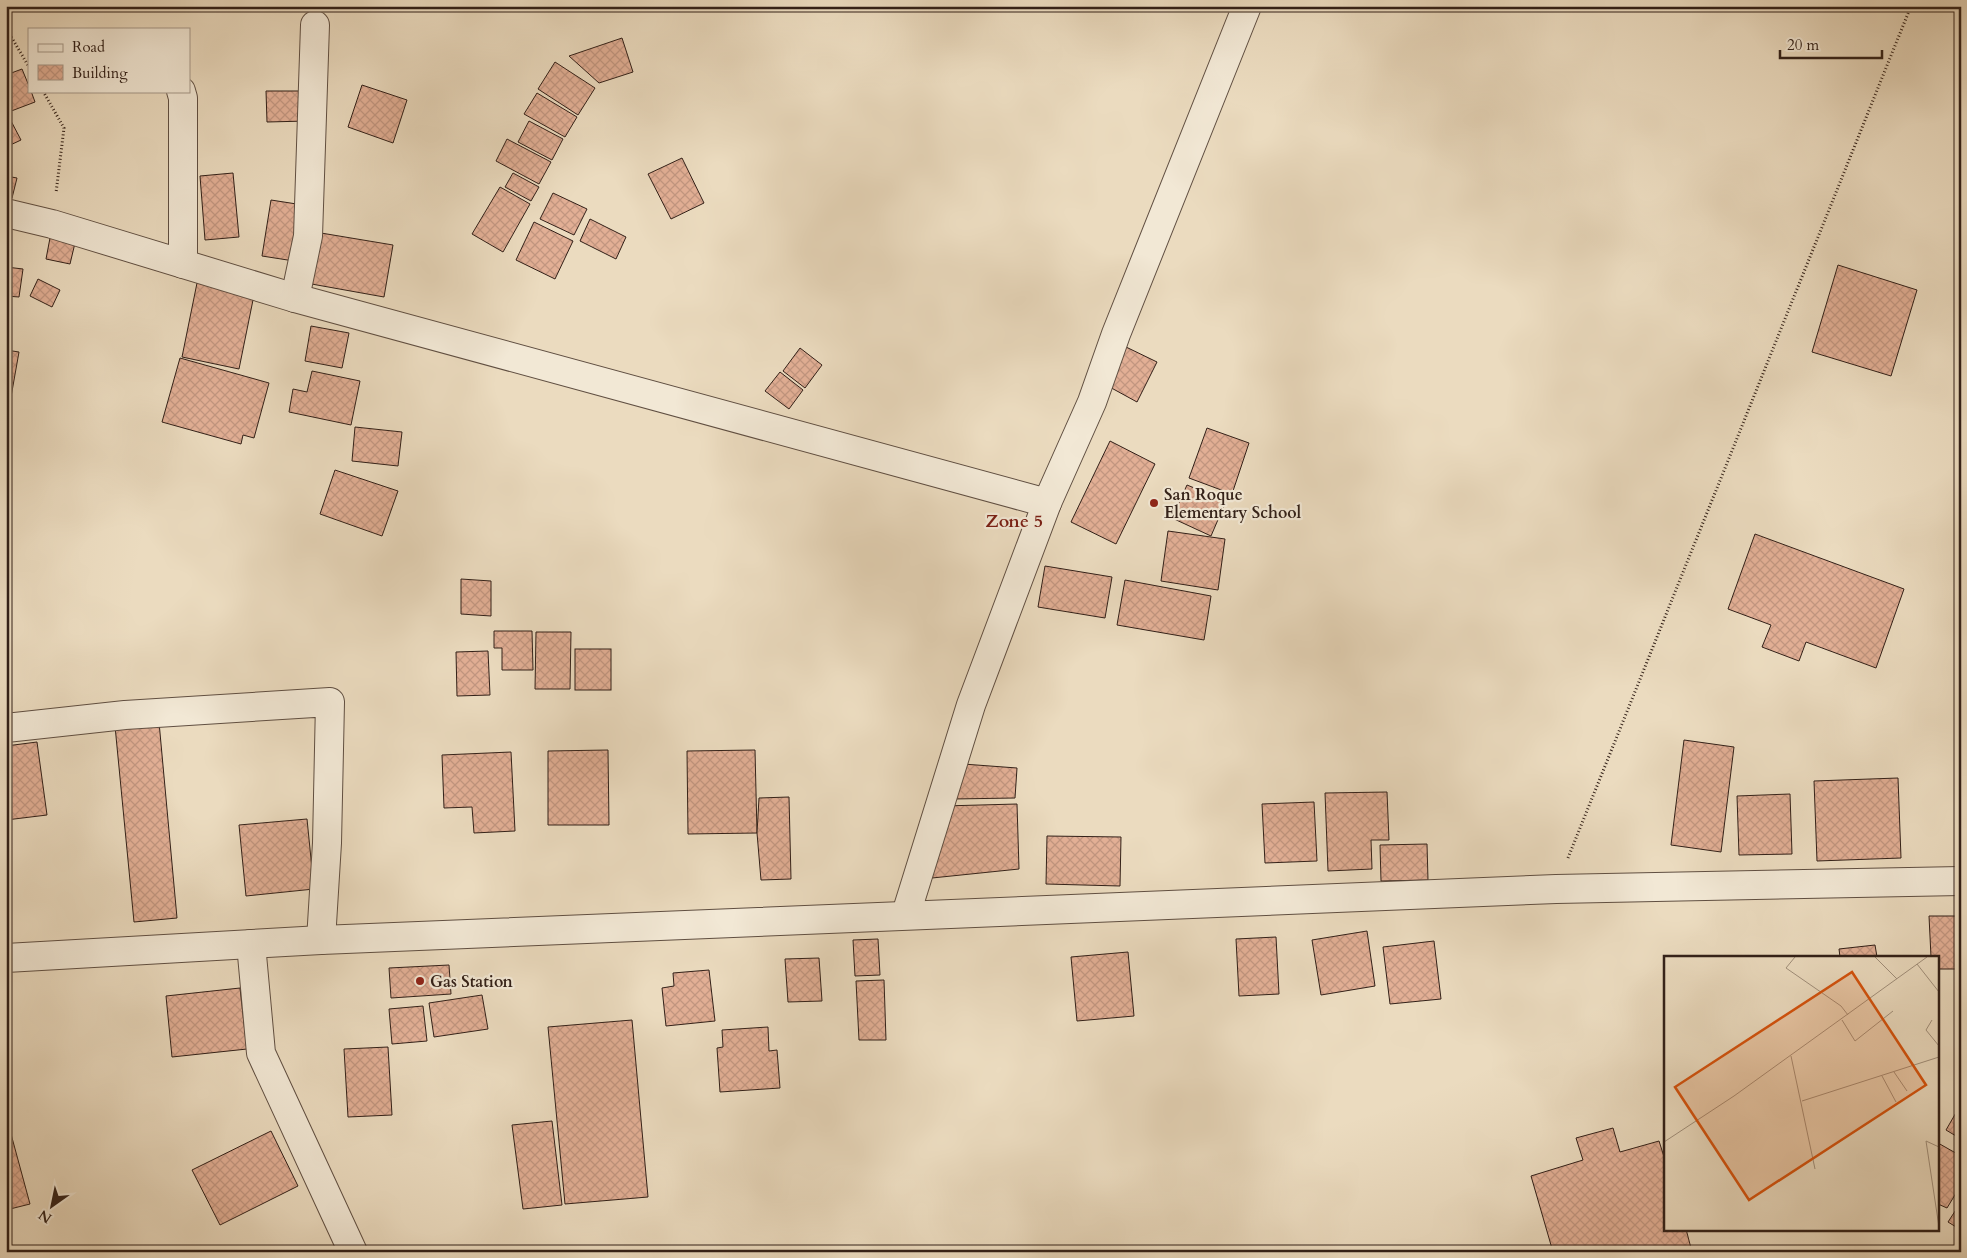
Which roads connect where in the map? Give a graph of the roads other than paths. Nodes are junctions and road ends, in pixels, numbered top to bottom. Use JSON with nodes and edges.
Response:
{"nodes":[{"id":1,"x":1247,"y":6,"type":"edge"},
{"id":2,"x":315,"y":25,"type":"dead end"},
{"id":3,"x":181,"y":92,"type":"edge"},
{"id":4,"x":6,"y":213,"type":"edge"},
{"id":5,"x":183,"y":264,"type":"junction"},
{"id":6,"x":294,"y":298,"type":"junction"},
{"id":7,"x":1047,"y":504,"type":"junction"},
{"id":8,"x":6,"y":728,"type":"edge"},
{"id":9,"x":1961,"y":881,"type":"edge"},
{"id":10,"x":906,"y":914,"type":"junction"},
{"id":11,"x":321,"y":940,"type":"junction"},
{"id":12,"x":251,"y":944,"type":"junction"},
{"id":13,"x":6,"y":958,"type":"edge"},
{"id":14,"x":353,"y":1252,"type":"edge"}],
"edges":[{"from":1,"to":7,"type":"street"},
{"from":2,"to":6,"type":"street"},
{"from":3,"to":5,"type":"street"},
{"from":4,"to":5,"type":"street"},
{"from":5,"to":6,"type":"street"},
{"from":6,"to":7,"type":"street"},
{"from":7,"to":10,"type":"street"},
{"from":8,"to":11,"type":"street"},
{"from":9,"to":10,"type":"street"},
{"from":10,"to":11,"type":"street"},
{"from":11,"to":12,"type":"street"},
{"from":12,"to":13,"type":"street"},
{"from":12,"to":14,"type":"street"}]}
